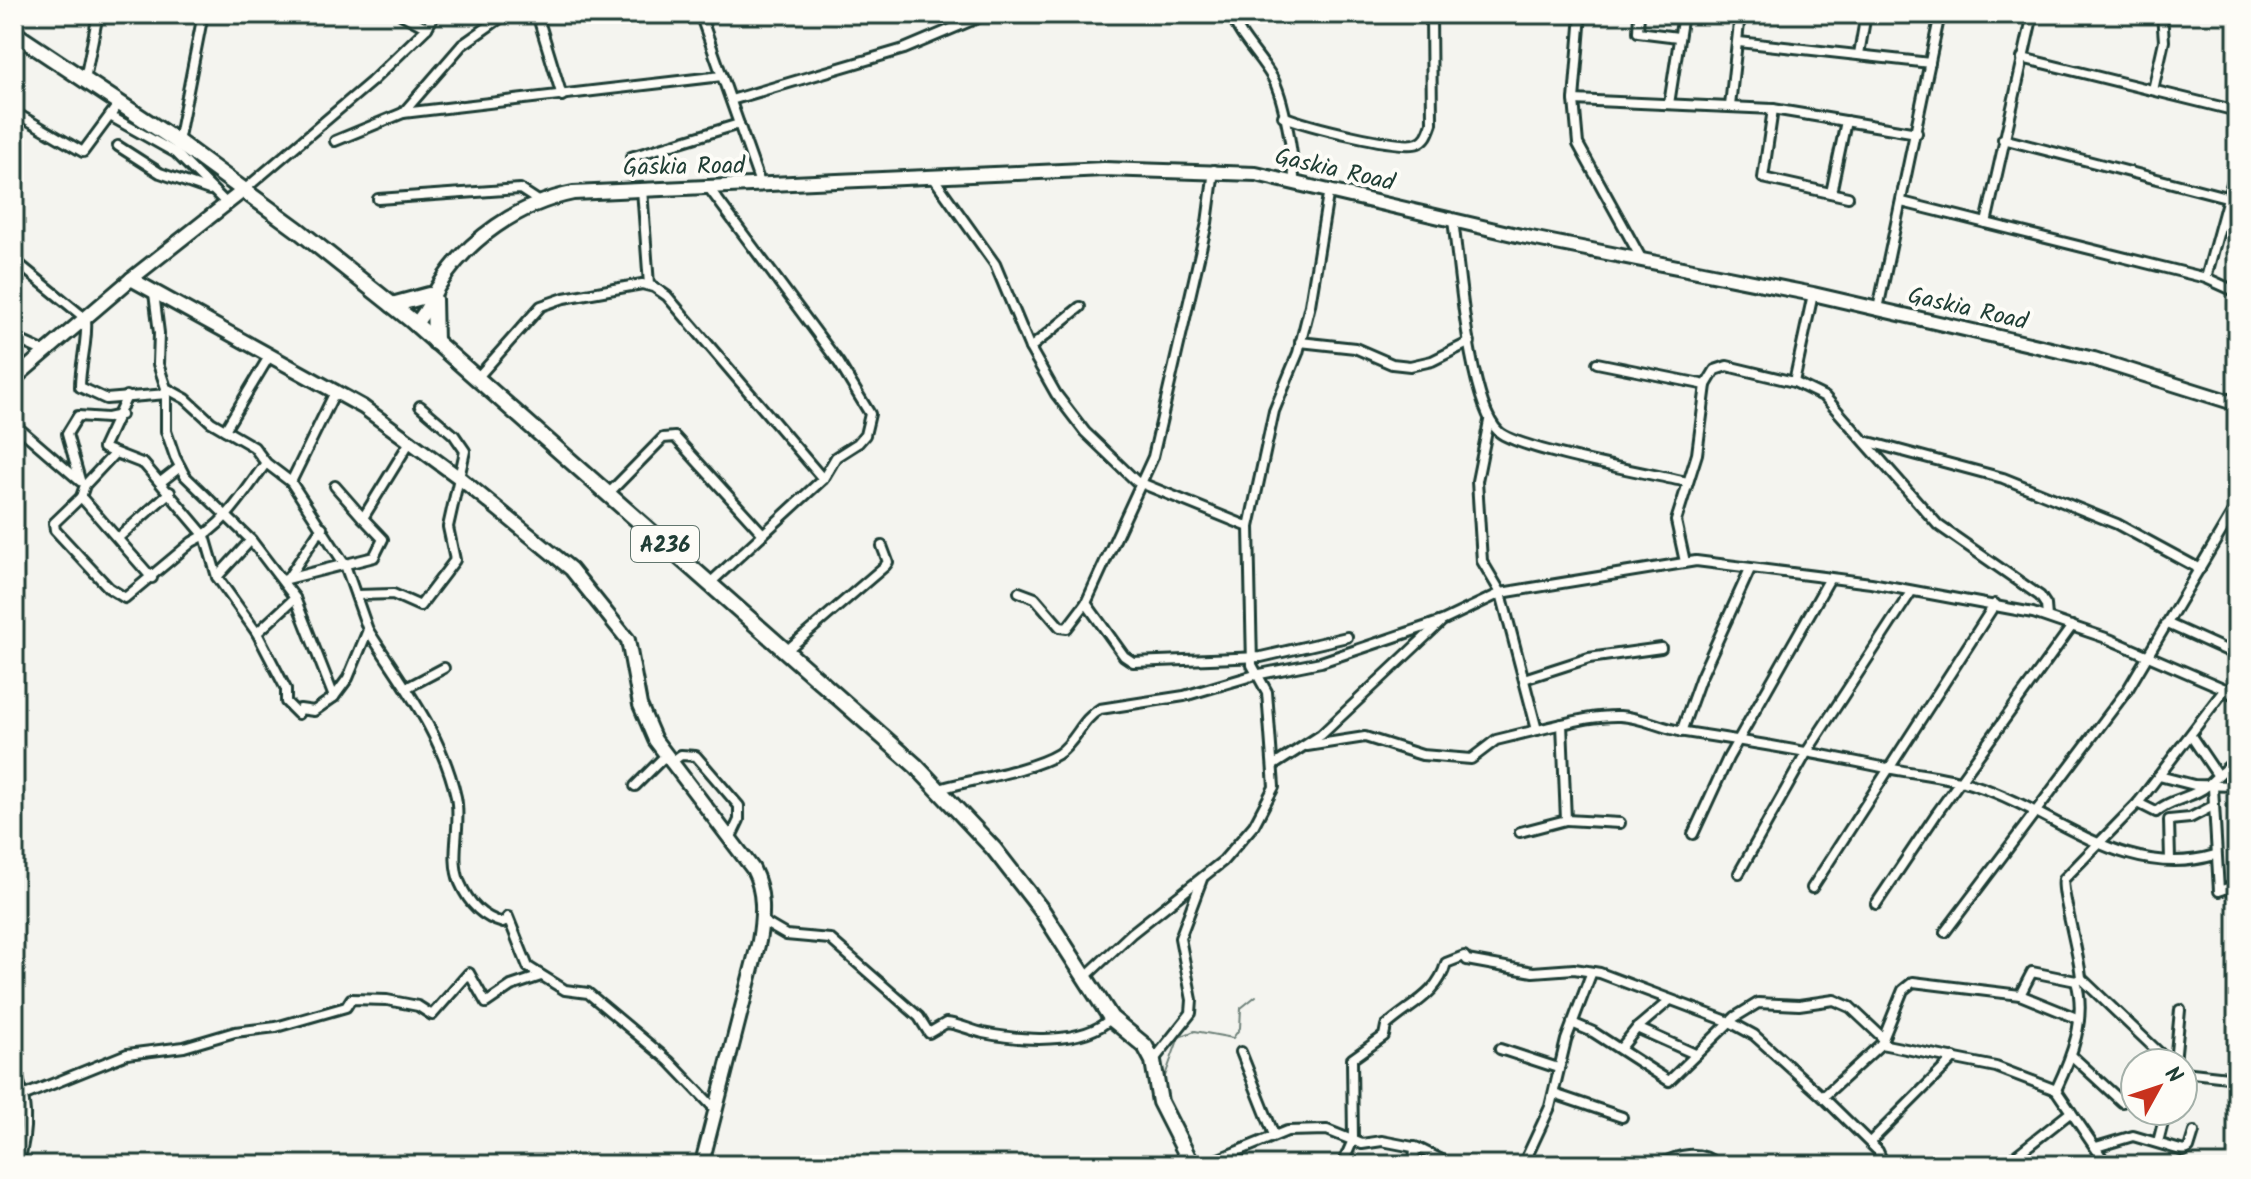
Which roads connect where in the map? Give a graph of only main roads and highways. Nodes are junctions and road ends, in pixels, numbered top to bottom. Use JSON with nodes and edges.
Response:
{"nodes":[{"id":1,"x":14,"y":33,"type":"edge"},
{"id":2,"x":244,"y":190,"type":"junction"},
{"id":3,"x":131,"y":279,"type":"junction"},
{"id":4,"x":433,"y":295,"type":"junction"},
{"id":5,"x":392,"y":305,"type":"junction"},
{"id":6,"x":413,"y":322,"type":"junction"},
{"id":7,"x":436,"y":342,"type":"junction"},
{"id":8,"x":14,"y":379,"type":"edge"},
{"id":9,"x":2237,"y":404,"type":"edge"},
{"id":10,"x":702,"y":1162,"type":"edge"},
{"id":11,"x":1192,"y":1165,"type":"edge"}],
"edges":[{"from":1,"to":2,"type":"highway","number":"A236"},
{"from":2,"to":3,"type":"main road"},
{"from":2,"to":5,"type":"highway","number":"A236"},
{"from":3,"to":8,"type":"main road"},
{"from":3,"to":10,"type":"main road"},
{"from":4,"to":5,"type":"highway"},
{"from":4,"to":6,"type":"main road","name":"Gaskia Road"},
{"from":4,"to":7,"type":"highway"},
{"from":4,"to":9,"type":"main road","name":"Gaskia Road"},
{"from":5,"to":6,"type":"highway","number":"A236"},
{"from":6,"to":7,"type":"highway","number":"A236"},
{"from":7,"to":11,"type":"highway","number":"A236"}]}
